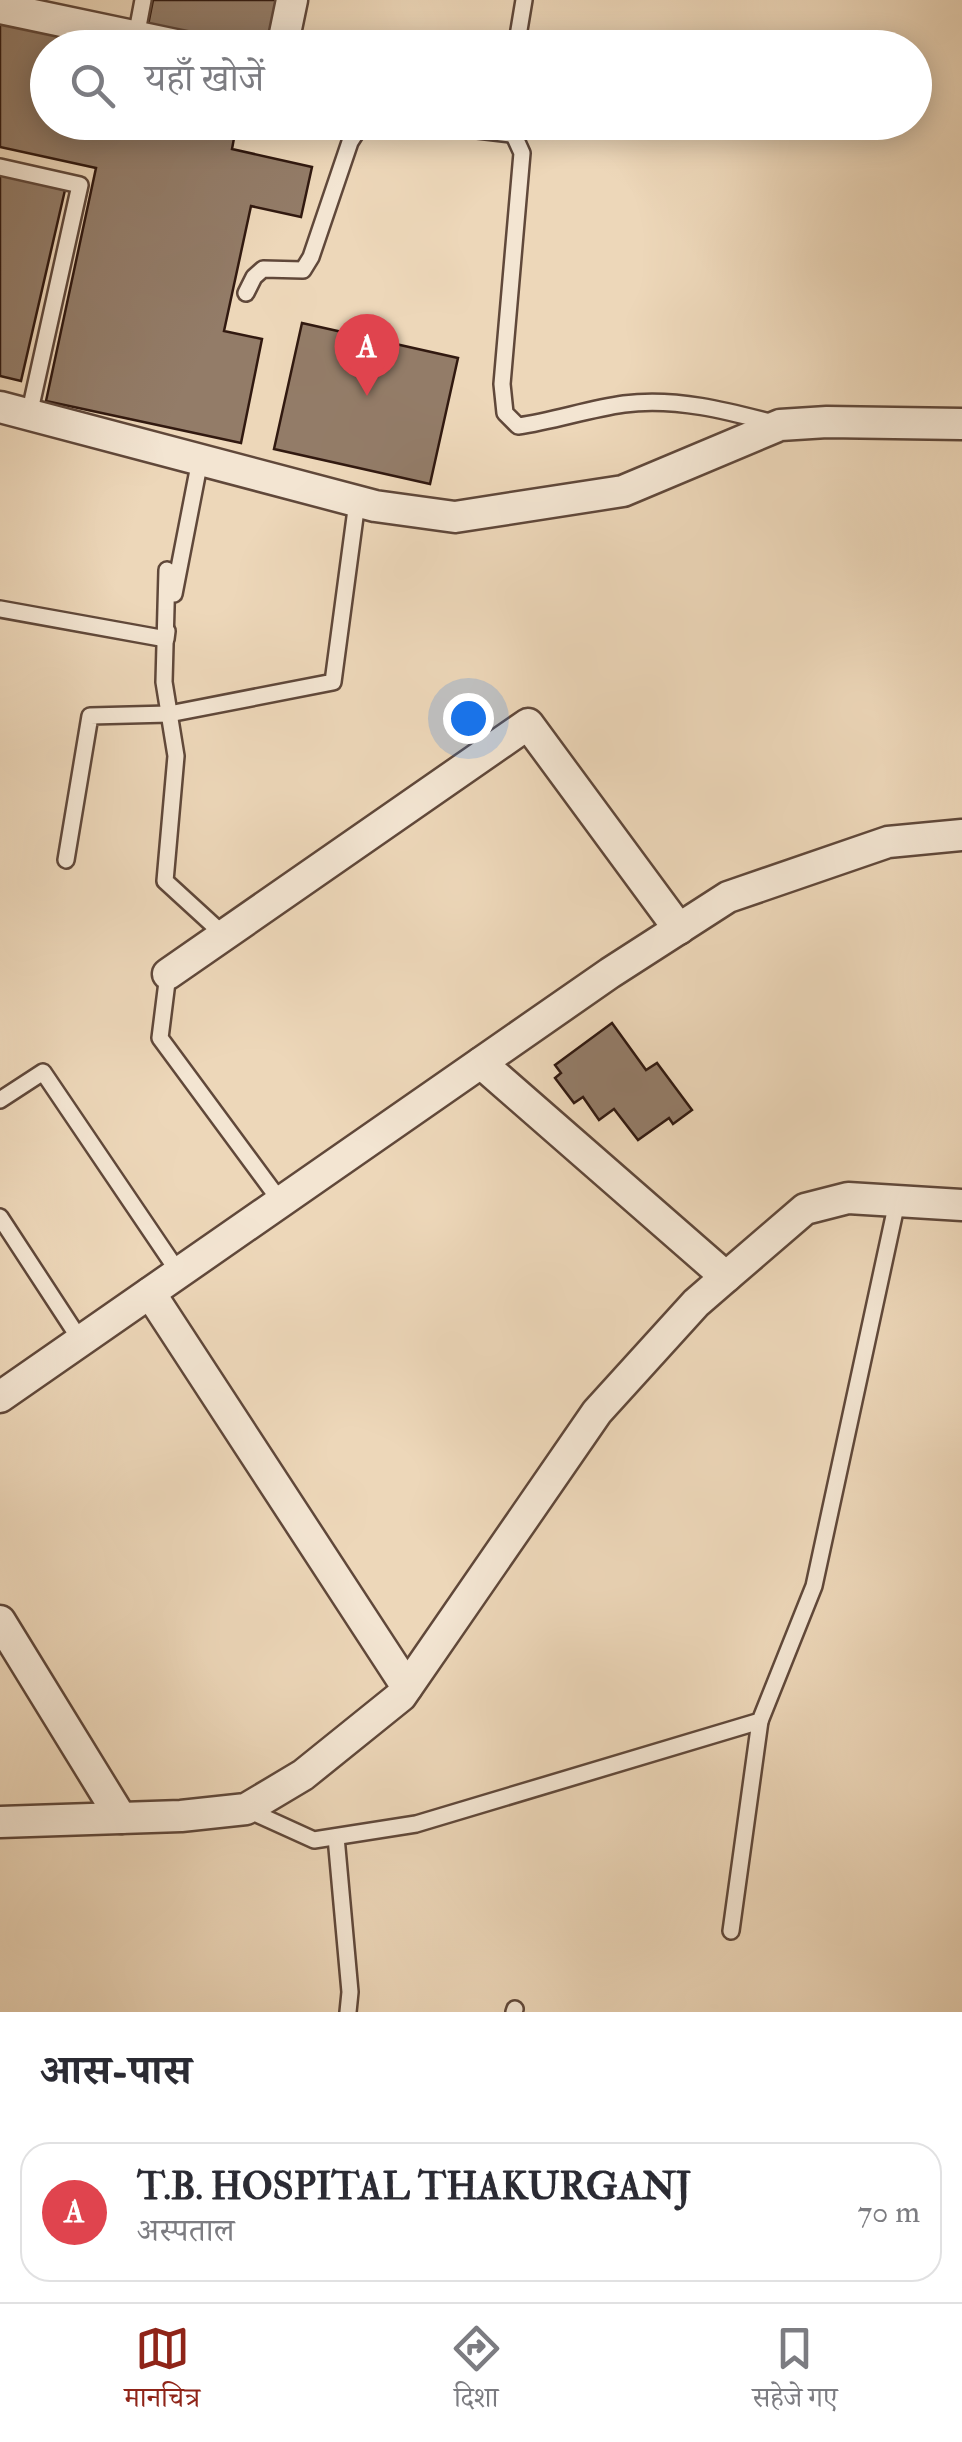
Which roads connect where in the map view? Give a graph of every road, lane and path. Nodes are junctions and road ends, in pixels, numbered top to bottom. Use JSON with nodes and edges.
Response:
{"nodes":[{"id":1,"x":143,"y":0,"type":"edge"},
{"id":2,"x":292,"y":0,"type":"edge"},
{"id":3,"x":524,"y":0,"type":"edge"},
{"id":4,"x":0,"y":8,"type":"edge"},
{"id":5,"x":100,"y":30,"type":"edge"},
{"id":6,"x":137,"y":30,"type":"edge"},
{"id":7,"x":286,"y":30,"type":"edge"},
{"id":8,"x":519,"y":30,"type":"edge"},
{"id":9,"x":351,"y":140,"type":"edge"},
{"id":10,"x":516,"y":140,"type":"edge"},
{"id":11,"x":0,"y":166,"type":"edge"},
{"id":12,"x":246,"y":293,"type":"dead end"},
{"id":13,"x":15,"y":411,"type":"edge"},
{"id":14,"x":962,"y":424,"type":"edge"},
{"id":15,"x":780,"y":425,"type":"junction"},
{"id":16,"x":200,"y":460,"type":"junction"},
{"id":17,"x":356,"y":502,"type":"junction"},
{"id":18,"x":168,"y":570,"type":"dead end"},
{"id":19,"x":0,"y":609,"type":"edge"},
{"id":20,"x":166,"y":638,"type":"junction"},
{"id":21,"x":169,"y":714,"type":"junction"},
{"id":22,"x":962,"y":835,"type":"edge"},
{"id":23,"x":66,"y":860,"type":"dead end"},
{"id":24,"x":679,"y":929,"type":"junction"},
{"id":25,"x":224,"y":935,"type":"junction"},
{"id":26,"x":168,"y":974,"type":"joint"},
{"id":27,"x":482,"y":1063,"type":"junction"},
{"id":28,"x":2,"y":1096,"type":"edge"},
{"id":29,"x":281,"y":1202,"type":"junction"},
{"id":30,"x":897,"y":1202,"type":"junction"},
{"id":31,"x":962,"y":1204,"type":"edge"},
{"id":32,"x":0,"y":1217,"type":"edge"},
{"id":33,"x":180,"y":1273,"type":"junction"},
{"id":34,"x":726,"y":1277,"type":"junction"},
{"id":35,"x":150,"y":1294,"type":"junction"},
{"id":36,"x":81,"y":1341,"type":"junction"},
{"id":37,"x":0,"y":1397,"type":"edge"},
{"id":38,"x":0,"y":1622,"type":"edge"},
{"id":39,"x":407,"y":1687,"type":"junction"},
{"id":40,"x":760,"y":1721,"type":"junction"},
{"id":41,"x":246,"y":1809,"type":"junction"},
{"id":42,"x":121,"y":1818,"type":"junction"},
{"id":43,"x":0,"y":1822,"type":"edge"},
{"id":44,"x":336,"y":1837,"type":"junction"},
{"id":45,"x":731,"y":1931,"type":"dead end"},
{"id":46,"x":348,"y":2012,"type":"edge"}],
"edges":[{"from":1,"to":6,"type":"lane"},
{"from":2,"to":7,"type":"street"},
{"from":3,"to":8,"type":"lane"},
{"from":4,"to":5,"type":"street"},
{"from":9,"to":12,"type":"lane"},
{"from":10,"to":15,"type":"lane"},
{"from":11,"to":13,"type":"lane"},
{"from":13,"to":16,"type":"street"},
{"from":14,"to":15,"type":"street"},
{"from":15,"to":17,"type":"street"},
{"from":16,"to":17,"type":"street"},
{"from":16,"to":20,"type":"lane"},
{"from":17,"to":21,"type":"lane"},
{"from":18,"to":20,"type":"lane"},
{"from":19,"to":20,"type":"lane"},
{"from":20,"to":21,"type":"lane"},
{"from":21,"to":23,"type":"lane"},
{"from":21,"to":25,"type":"lane"},
{"from":22,"to":24,"type":"street"},
{"from":24,"to":25,"type":"street"},
{"from":24,"to":27,"type":"street"},
{"from":25,"to":26,"type":"street"},
{"from":26,"to":29,"type":"lane"},
{"from":27,"to":29,"type":"street"},
{"from":27,"to":34,"type":"street"},
{"from":28,"to":33,"type":"lane"},
{"from":29,"to":33,"type":"street"},
{"from":30,"to":31,"type":"street"},
{"from":30,"to":34,"type":"street"},
{"from":30,"to":40,"type":"lane"},
{"from":32,"to":36,"type":"lane"},
{"from":33,"to":35,"type":"street"},
{"from":34,"to":39,"type":"street"},
{"from":35,"to":36,"type":"street"},
{"from":35,"to":39,"type":"street"},
{"from":36,"to":37,"type":"street"},
{"from":38,"to":42,"type":"street"},
{"from":39,"to":41,"type":"street"},
{"from":40,"to":44,"type":"lane"},
{"from":40,"to":45,"type":"lane"},
{"from":41,"to":42,"type":"street"},
{"from":41,"to":44,"type":"lane"},
{"from":42,"to":43,"type":"street"},
{"from":44,"to":46,"type":"lane"}]}
